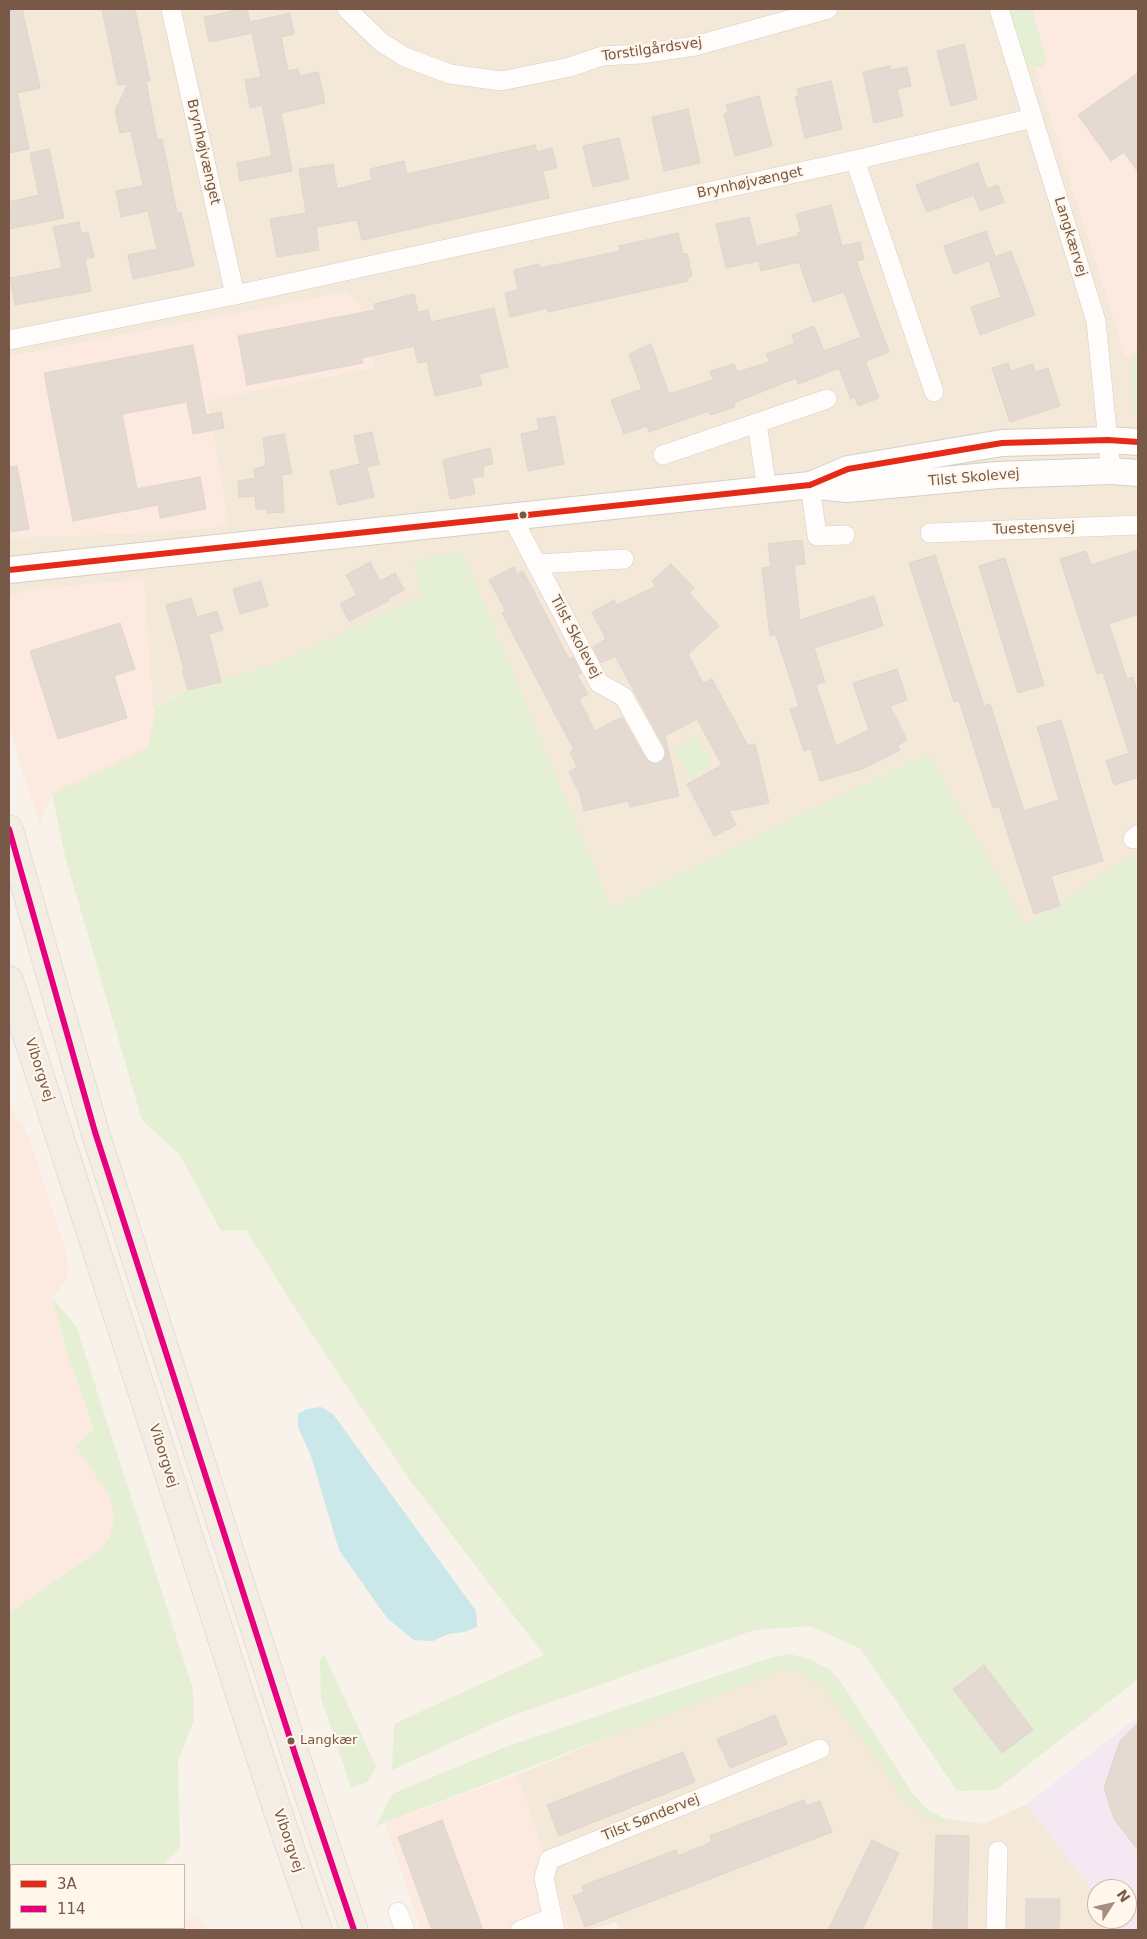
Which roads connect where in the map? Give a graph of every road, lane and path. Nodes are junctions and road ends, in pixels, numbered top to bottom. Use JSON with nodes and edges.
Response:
{"nodes":[{"id":1,"x":171,"y":9,"type":"edge"},
{"id":2,"x":347,"y":9,"type":"edge"},
{"id":3,"x":828,"y":9,"type":"edge"},
{"id":4,"x":999,"y":9,"type":"edge"},
{"id":5,"x":1033,"y":118,"type":"junction"},
{"id":6,"x":855,"y":160,"type":"junction"},
{"id":7,"x":235,"y":295,"type":"junction"},
{"id":8,"x":9,"y":340,"type":"edge"},
{"id":9,"x":934,"y":392,"type":"dead end"},
{"id":10,"x":827,"y":399,"type":"dead end"},
{"id":11,"x":757,"y":423,"type":"junction"},
{"id":12,"x":1108,"y":440,"type":"junction"},
{"id":13,"x":1138,"y":442,"type":"edge"},
{"id":14,"x":663,"y":455,"type":"dead end"},
{"id":15,"x":1111,"y":472,"type":"junction"},
{"id":16,"x":1138,"y":473,"type":"edge"},
{"id":17,"x":810,"y":485,"type":"junction"},
{"id":18,"x":767,"y":490,"type":"junction"},
{"id":19,"x":512,"y":518,"type":"junction"},
{"id":20,"x":1138,"y":525,"type":"edge"},
{"id":21,"x":930,"y":533,"type":"dead end"},
{"id":22,"x":845,"y":535,"type":"dead end"},
{"id":23,"x":624,"y":559,"type":"dead end"},
{"id":24,"x":536,"y":564,"type":"junction"},
{"id":25,"x":9,"y":570,"type":"edge"},
{"id":26,"x":655,"y":753,"type":"dead end"},
{"id":27,"x":9,"y":829,"type":"edge"},
{"id":28,"x":9,"y":980,"type":"edge"},
{"id":29,"x":820,"y":1749,"type":"dead end"},
{"id":30,"x":998,"y":1851,"type":"dead end"},
{"id":31,"x":398,"y":1912,"type":"dead end"},
{"id":32,"x":553,"y":1924,"type":"edge"},
{"id":33,"x":318,"y":1930,"type":"edge"},
{"id":34,"x":354,"y":1930,"type":"edge"},
{"id":35,"x":405,"y":1930,"type":"edge"},
{"id":36,"x":520,"y":1930,"type":"edge"},
{"id":37,"x":996,"y":1930,"type":"edge"}],
"edges":[{"from":1,"to":7,"type":"street","name":"Brynhøjvænget"},
{"from":2,"to":3,"type":"street","name":"Torstilgårdsvej"},
{"from":4,"to":5,"type":"street","name":"Langkærvej"},
{"from":5,"to":6,"type":"street","name":"Brynhøjvænget"},
{"from":5,"to":12,"type":"street","name":"Langkærvej"},
{"from":6,"to":7,"type":"street","name":"Brynhøjvænget"},
{"from":6,"to":9,"type":"street"},
{"from":7,"to":8,"type":"street","name":"Brynhøjvænget"},
{"from":10,"to":11,"type":"street"},
{"from":11,"to":14,"type":"street"},
{"from":11,"to":18,"type":"street"},
{"from":12,"to":13,"type":"street","name":"Tilst Skolevej"},
{"from":12,"to":15,"type":"street","name":"Langkærvej"},
{"from":12,"to":17,"type":"street","name":"Tilst Skolevej"},
{"from":15,"to":16,"type":"street","name":"Tilst Skolevej"},
{"from":15,"to":17,"type":"street","name":"Tilst Skolevej"},
{"from":17,"to":18,"type":"street","name":"Tilst Skolevej"},
{"from":17,"to":22,"type":"street"},
{"from":18,"to":19,"type":"street","name":"Tilst Skolevej"},
{"from":19,"to":24,"type":"street","name":"Tilst Skolevej"},
{"from":19,"to":25,"type":"street","name":"Tilst Skolevej"},
{"from":20,"to":21,"type":"street","name":"Tuestensvej"},
{"from":23,"to":24,"type":"street"},
{"from":24,"to":26,"type":"street","name":"Tilst Skolevej"},
{"from":27,"to":34,"type":"main road"},
{"from":28,"to":33,"type":"main road","name":"Viborgvej"},
{"from":29,"to":32,"type":"street","name":"Tilst Søndervej"},
{"from":30,"to":37,"type":"street"},
{"from":31,"to":35,"type":"street"},
{"from":32,"to":36,"type":"street"}]}
